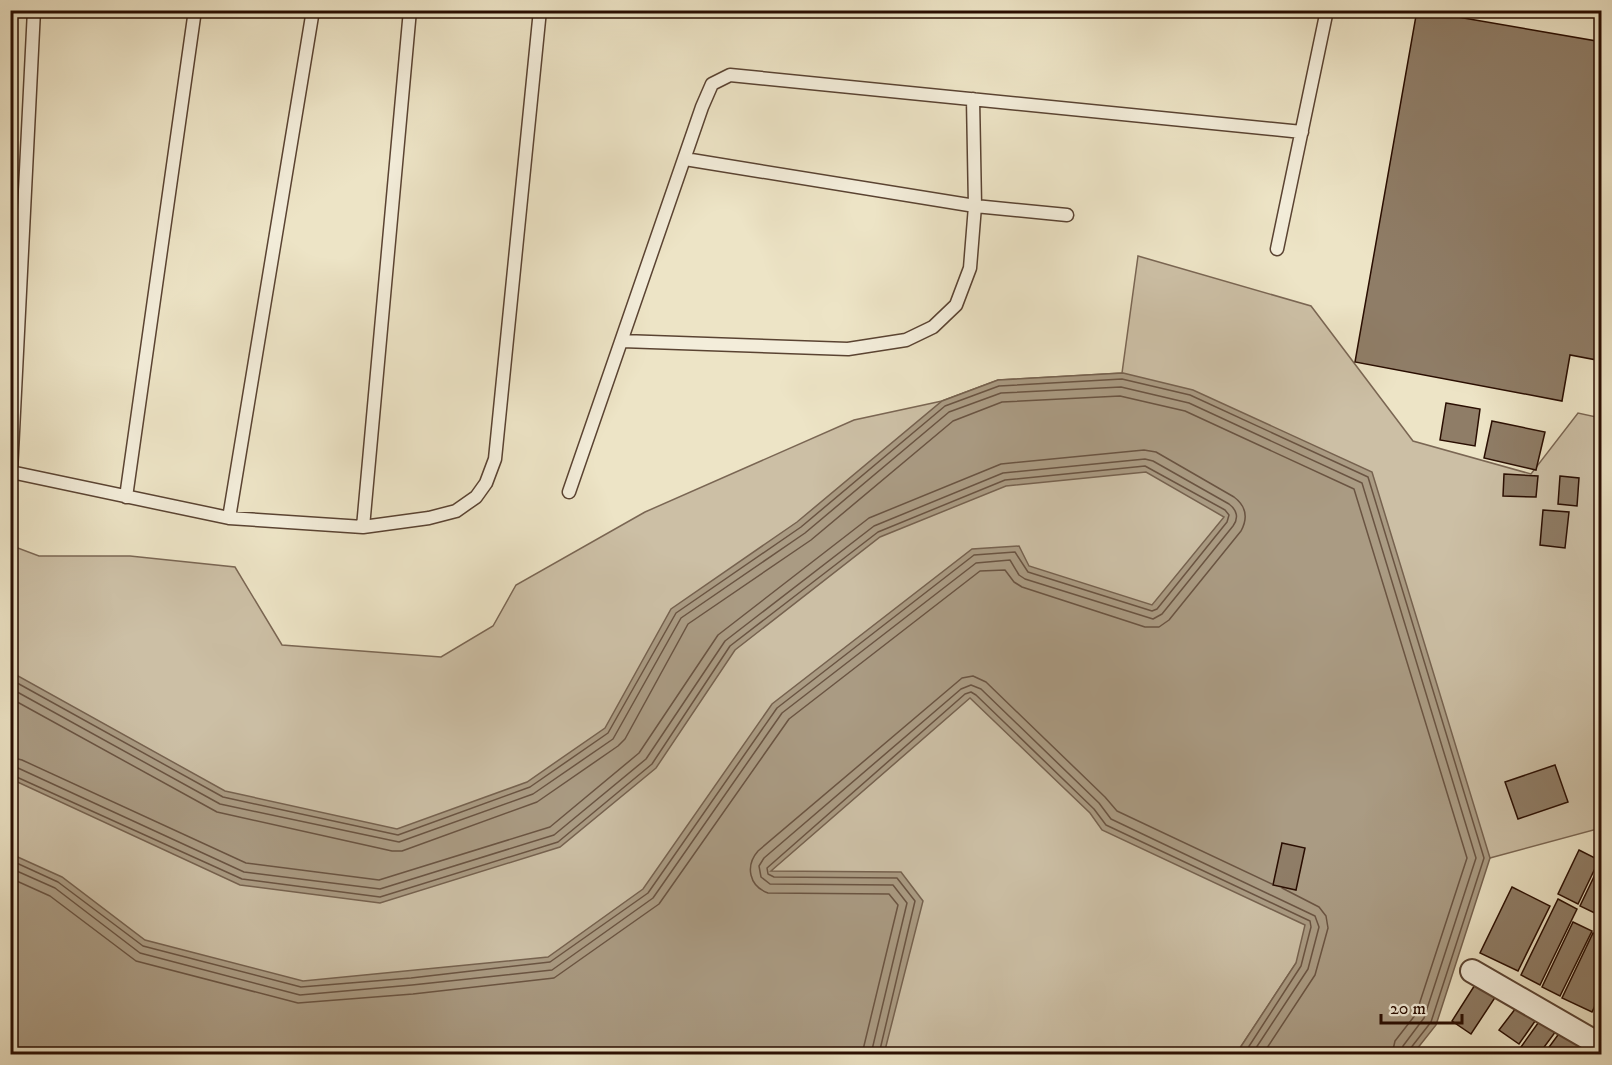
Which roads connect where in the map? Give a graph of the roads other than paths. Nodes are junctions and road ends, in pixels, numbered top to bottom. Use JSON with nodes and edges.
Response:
{"nodes":[{"id":1,"x":34,"y":10,"type":"edge"},
{"id":2,"x":195,"y":10,"type":"edge"},
{"id":3,"x":313,"y":10,"type":"edge"},
{"id":4,"x":410,"y":10,"type":"edge"},
{"id":5,"x":540,"y":10,"type":"edge"},
{"id":6,"x":1327,"y":10,"type":"edge"},
{"id":7,"x":973,"y":99,"type":"junction"},
{"id":8,"x":1302,"y":132,"type":"junction"},
{"id":9,"x":685,"y":159,"type":"junction"},
{"id":10,"x":975,"y":206,"type":"junction"},
{"id":11,"x":1068,"y":215,"type":"dead end"},
{"id":12,"x":1277,"y":249,"type":"dead end"},
{"id":13,"x":622,"y":341,"type":"junction"},
{"id":14,"x":569,"y":492,"type":"dead end"},
{"id":15,"x":126,"y":497,"type":"junction"},
{"id":16,"x":229,"y":518,"type":"junction"},
{"id":17,"x":363,"y":527,"type":"junction"},
{"id":18,"x":1473,"y":971,"type":"dead end"},
{"id":19,"x":1602,"y":1046,"type":"edge"}],
"edges":[{"from":1,"to":15,"type":"lane"},
{"from":2,"to":15,"type":"lane"},
{"from":3,"to":16,"type":"lane"},
{"from":4,"to":17,"type":"lane"},
{"from":5,"to":17,"type":"lane"},
{"from":6,"to":8,"type":"lane"},
{"from":7,"to":8,"type":"lane"},
{"from":7,"to":9,"type":"lane"},
{"from":7,"to":10,"type":"lane"},
{"from":8,"to":12,"type":"lane"},
{"from":9,"to":10,"type":"lane"},
{"from":9,"to":13,"type":"lane"},
{"from":10,"to":11,"type":"lane"},
{"from":10,"to":13,"type":"lane"},
{"from":13,"to":14,"type":"lane"},
{"from":15,"to":16,"type":"lane"},
{"from":16,"to":17,"type":"lane"},
{"from":18,"to":19,"type":"street"}]}
